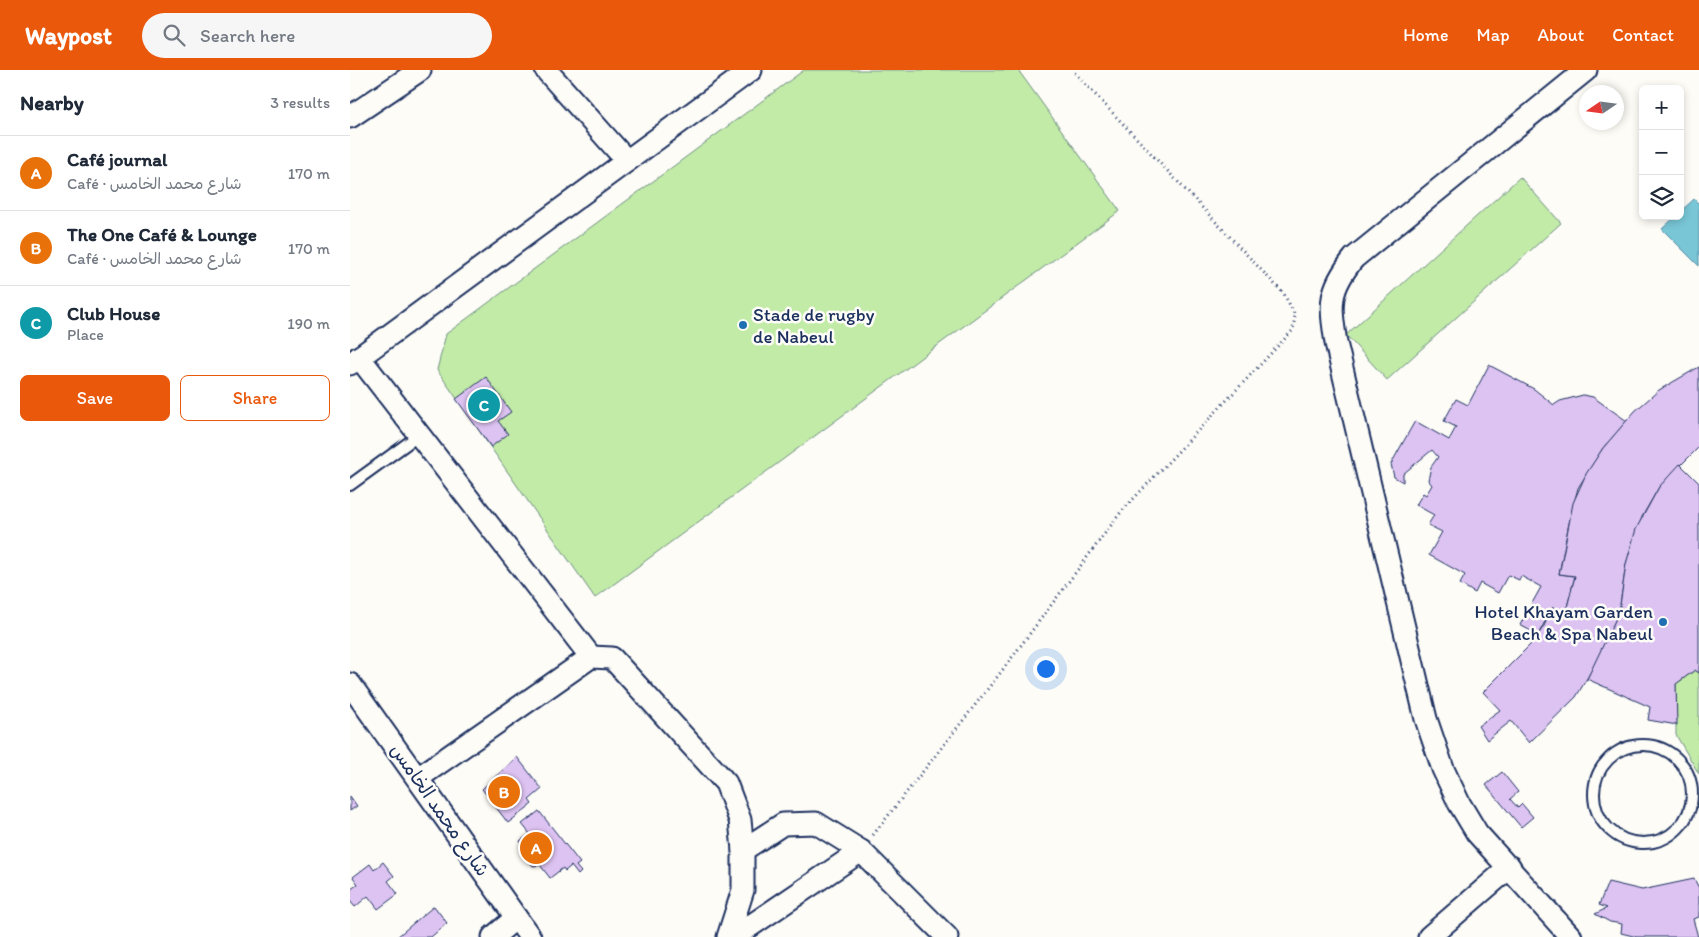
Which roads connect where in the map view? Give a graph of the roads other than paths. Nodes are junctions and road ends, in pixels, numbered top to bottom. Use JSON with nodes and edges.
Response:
{"nodes":[{"id":1,"x":420,"y":70,"type":"edge"},
{"id":2,"x":546,"y":70,"type":"edge"},
{"id":3,"x":751,"y":70,"type":"edge"},
{"id":4,"x":1586,"y":70,"type":"edge"},
{"id":5,"x":350,"y":117,"type":"edge"},
{"id":6,"x":627,"y":161,"type":"junction"},
{"id":7,"x":355,"y":360,"type":"edge"},
{"id":8,"x":419,"y":435,"type":"junction"},
{"id":9,"x":350,"y":485,"type":"edge"},
{"id":10,"x":591,"y":656,"type":"junction"},
{"id":11,"x":350,"y":684,"type":"edge"},
{"id":12,"x":1619,"y":752,"type":"joint"},
{"id":13,"x":418,"y":778,"type":"junction"},
{"id":14,"x":743,"y":850,"type":"junction"},
{"id":15,"x":861,"y":851,"type":"junction"},
{"id":16,"x":1510,"y":868,"type":"junction"},
{"id":17,"x":516,"y":918,"type":"junction"},
{"id":18,"x":493,"y":937,"type":"edge"},
{"id":19,"x":530,"y":937,"type":"edge"},
{"id":20,"x":728,"y":937,"type":"edge"},
{"id":21,"x":734,"y":937,"type":"edge"},
{"id":22,"x":947,"y":937,"type":"edge"},
{"id":23,"x":1429,"y":937,"type":"edge"},
{"id":24,"x":1571,"y":937,"type":"edge"}],
"edges":[{"from":1,"to":5,"type":"street"},
{"from":2,"to":6,"type":"street"},
{"from":3,"to":6,"type":"street"},
{"from":4,"to":16,"type":"street"},
{"from":6,"to":7,"type":"street"},
{"from":7,"to":8,"type":"street"},
{"from":8,"to":9,"type":"lane"},
{"from":8,"to":10,"type":"street"},
{"from":10,"to":13,"type":"street"},
{"from":10,"to":14,"type":"street"},
{"from":11,"to":13,"type":"street","name":"شارع محمد الخامس"},
{"from":12,"to":12,"type":"lane"},
{"from":13,"to":17,"type":"street","name":"شارع محمد الخامس"},
{"from":14,"to":15,"type":"street"},
{"from":14,"to":20,"type":"street"},
{"from":15,"to":21,"type":"street"},
{"from":15,"to":22,"type":"street"},
{"from":16,"to":23,"type":"street"},
{"from":16,"to":24,"type":"street"},
{"from":17,"to":18,"type":"street"},
{"from":17,"to":19,"type":"street","name":"شارع محمد الخامس"}]}
